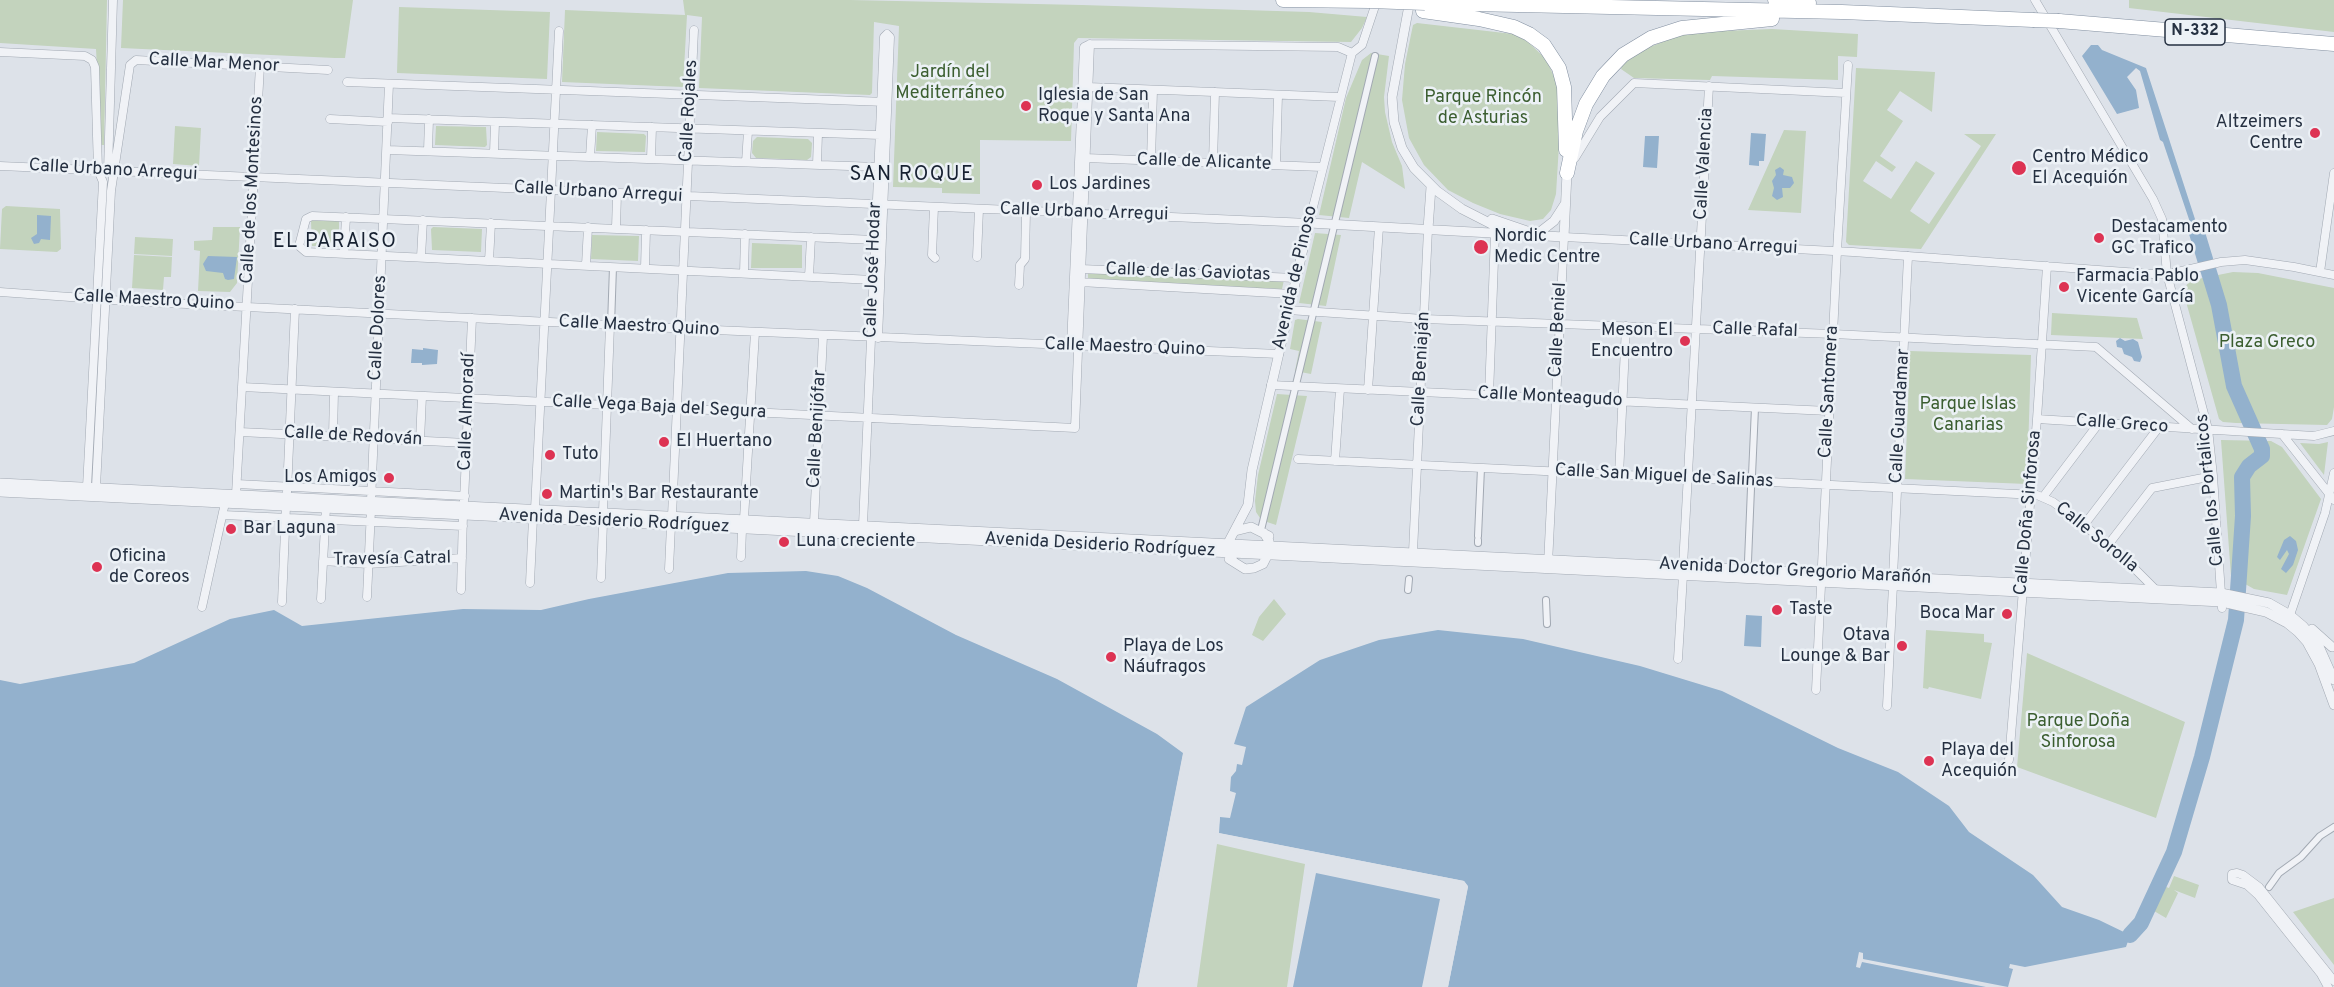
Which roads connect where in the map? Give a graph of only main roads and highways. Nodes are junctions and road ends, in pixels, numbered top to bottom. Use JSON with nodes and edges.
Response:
{"nodes":[{"id":1,"x":1283,"y":0,"type":"edge"},
{"id":2,"x":1301,"y":0,"type":"edge"},
{"id":3,"x":1776,"y":0,"type":"edge"},
{"id":4,"x":1372,"y":3,"type":"edge"},
{"id":5,"x":1424,"y":7,"type":"junction"},
{"id":6,"x":1924,"y":15,"type":"junction"},
{"id":7,"x":2333,"y":44,"type":"edge"}],
"edges":[{"from":1,"to":2,"type":"highway","number":"N-332"},
{"from":2,"to":4,"type":"highway","number":"N-332"},
{"from":3,"to":6,"type":"highway"},
{"from":4,"to":5,"type":"highway","number":"N-332","bridge":true},
{"from":5,"to":6,"type":"highway","number":"N-332"},
{"from":5,"to":6,"type":"highway"},
{"from":6,"to":7,"type":"highway","number":"N-332","bridge":true}]}
